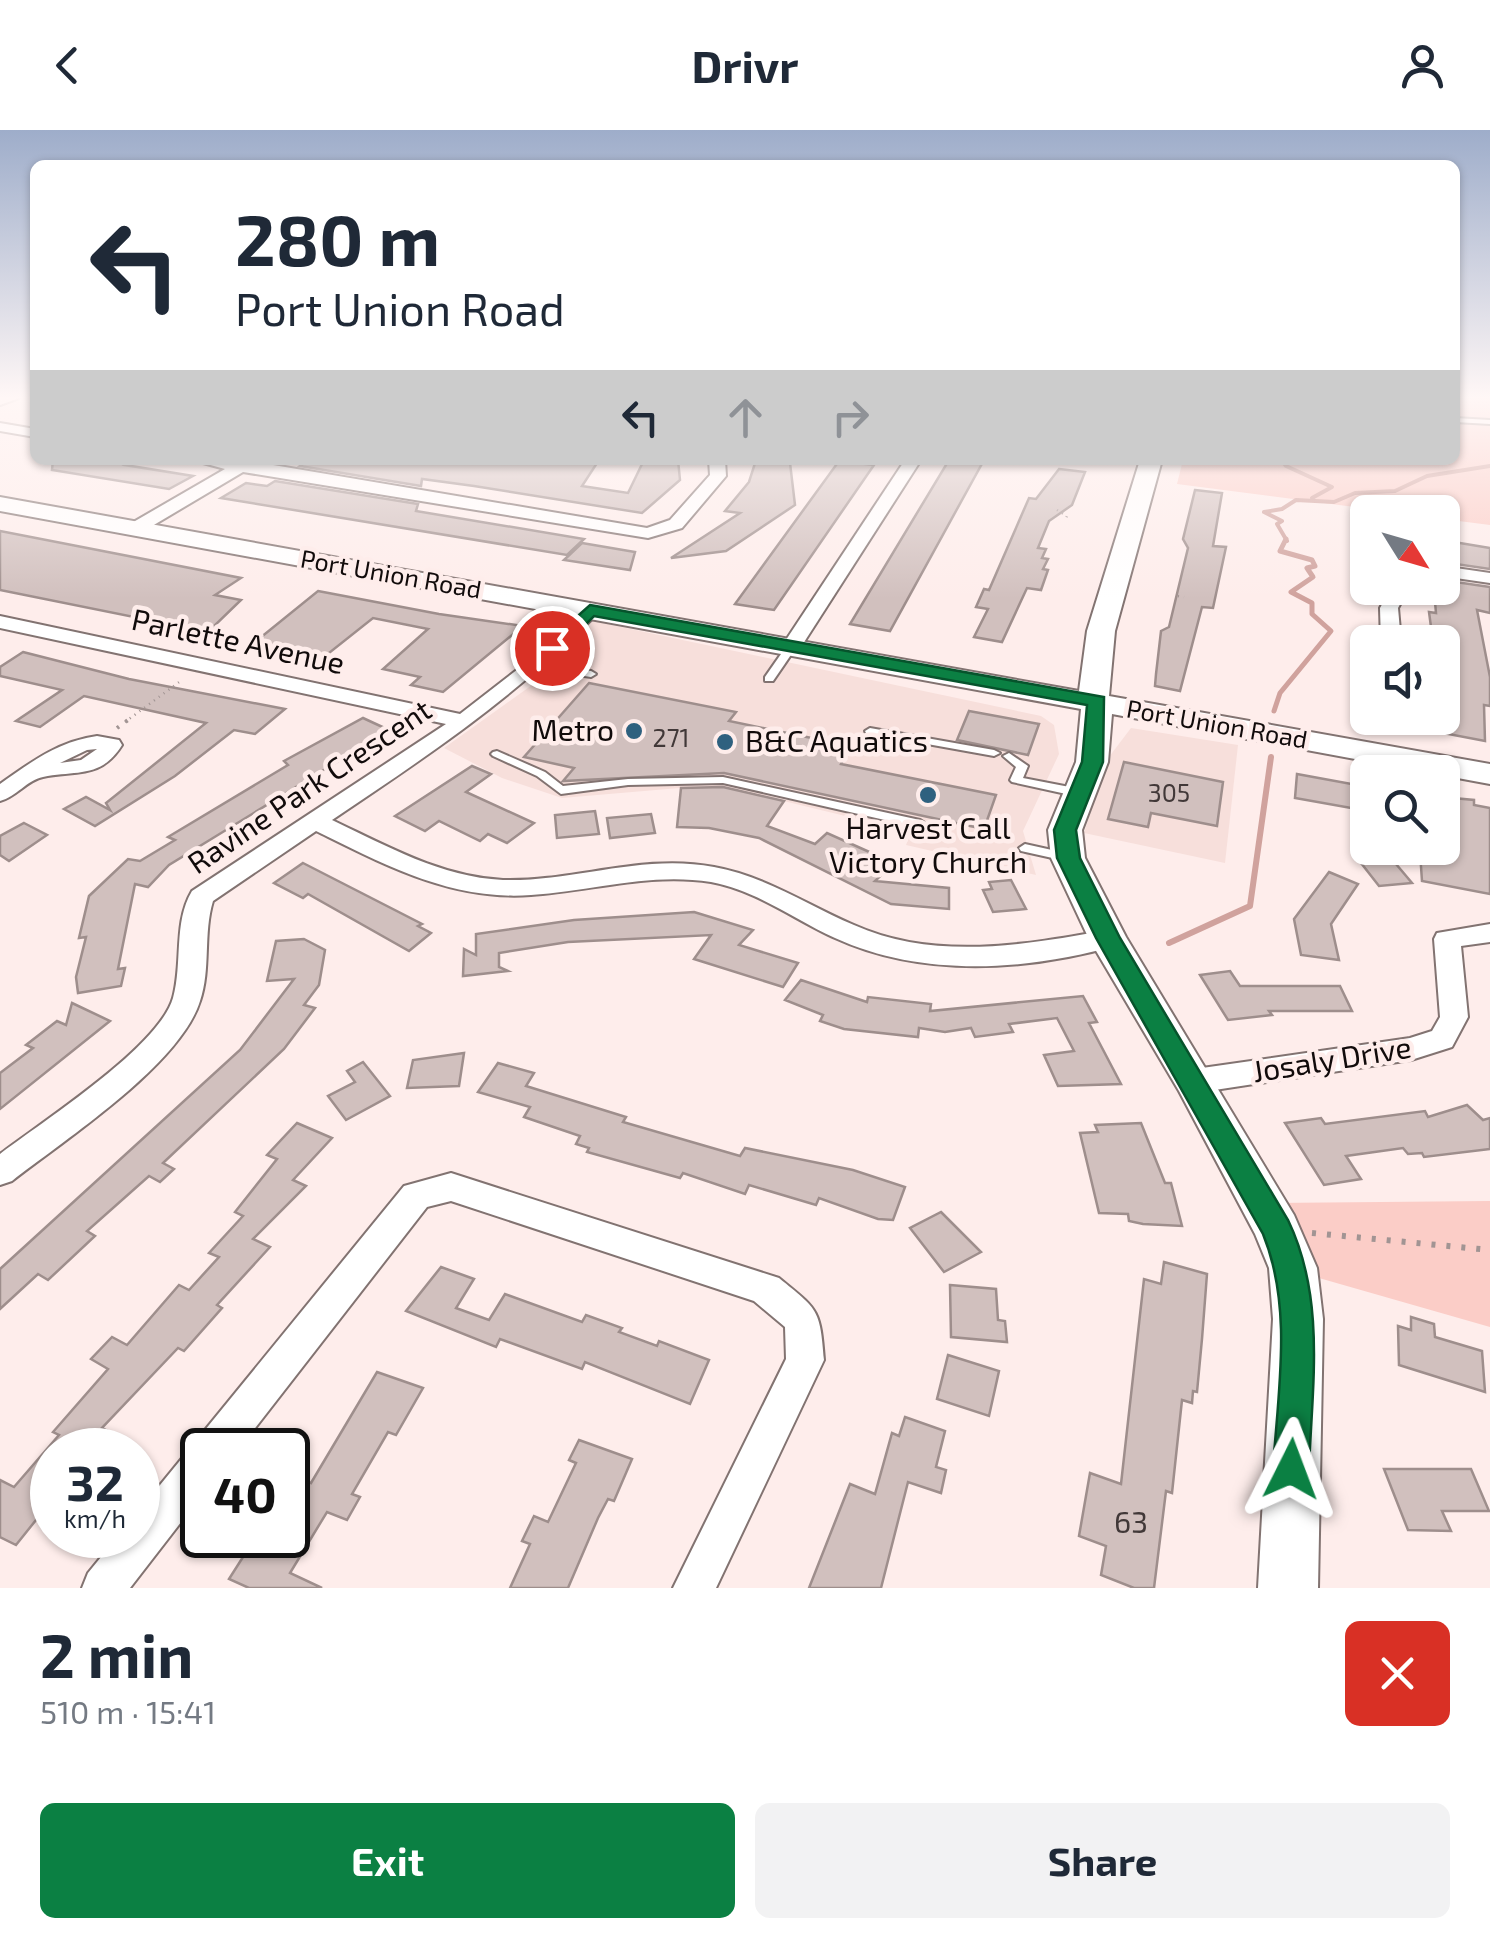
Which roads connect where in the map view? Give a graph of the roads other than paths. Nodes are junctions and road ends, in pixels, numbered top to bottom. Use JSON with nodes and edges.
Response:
{"nodes":[{"id":1,"x":243,"y":465,"type":"edge"},
{"id":2,"x":257,"y":465,"type":"edge"},
{"id":3,"x":717,"y":465,"type":"edge"},
{"id":4,"x":910,"y":465,"type":"edge"},
{"id":5,"x":1151,"y":465,"type":"edge"},
{"id":6,"x":2,"y":506,"type":"edge"},
{"id":7,"x":136,"y":528,"type":"junction"},
{"id":8,"x":1460,"y":574,"type":"edge"},
{"id":9,"x":1490,"y":578,"type":"edge"},
{"id":10,"x":590,"y":610,"type":"junction"},
{"id":11,"x":6,"y":628,"type":"edge"},
{"id":12,"x":792,"y":646,"type":"junction"},
{"id":13,"x":534,"y":666,"type":"junction"},
{"id":14,"x":591,"y":674,"type":"dead end"},
{"id":15,"x":769,"y":680,"type":"dead end"},
{"id":16,"x":1097,"y":702,"type":"junction"},
{"id":17,"x":464,"y":721,"type":"junction"},
{"id":18,"x":870,"y":731,"type":"dead end"},
{"id":19,"x":99,"y":740,"type":"road end"},
{"id":20,"x":994,"y":752,"type":"dead end"},
{"id":21,"x":497,"y":754,"type":"dead end"},
{"id":22,"x":1010,"y":756,"type":"dead end"},
{"id":23,"x":1490,"y":774,"type":"edge"},
{"id":24,"x":1080,"y":793,"type":"junction"},
{"id":25,"x":0,"y":794,"type":"edge"},
{"id":26,"x":314,"y":820,"type":"junction"},
{"id":27,"x":920,"y":824,"type":"dead end"},
{"id":28,"x":1024,"y":848,"type":"dead end"},
{"id":29,"x":1068,"y":858,"type":"junction"},
{"id":30,"x":1490,"y":933,"type":"edge"},
{"id":31,"x":1108,"y":938,"type":"junction"},
{"id":32,"x":1195,"y":1081,"type":"junction"},
{"id":33,"x":0,"y":1172,"type":"edge"},
{"id":34,"x":231,"y":1428,"type":"edge"},
{"id":35,"x":180,"y":1492,"type":"edge"},
{"id":36,"x":103,"y":1588,"type":"edge"},
{"id":37,"x":694,"y":1588,"type":"edge"},
{"id":38,"x":1288,"y":1588,"type":"edge"}],
"edges":[{"from":1,"to":7,"type":"street"},
{"from":2,"to":3,"type":"street"},
{"from":4,"to":12,"type":"street"},
{"from":5,"to":16,"type":"main road"},
{"from":6,"to":7,"type":"main road","name":"Port Union Road"},
{"from":7,"to":10,"type":"main road","name":"Port Union Road"},
{"from":8,"to":9,"type":"street"},
{"from":10,"to":12,"type":"main road","name":"Port Union Road"},
{"from":10,"to":13,"type":"street","name":"Ravine Park Crescent"},
{"from":11,"to":17,"type":"street","name":"Parlette Avenue"},
{"from":12,"to":15,"type":"lane"},
{"from":12,"to":16,"type":"main road","name":"Port Union Road"},
{"from":13,"to":14,"type":"lane"},
{"from":13,"to":17,"type":"street","name":"Ravine Park Crescent"},
{"from":16,"to":23,"type":"main road","name":"Port Union Road"},
{"from":16,"to":24,"type":"main road"},
{"from":17,"to":26,"type":"street","name":"Ravine Park Crescent"},
{"from":18,"to":20,"type":"lane"},
{"from":19,"to":25,"type":"street"},
{"from":21,"to":27,"type":"lane"},
{"from":22,"to":24,"type":"lane"},
{"from":24,"to":29,"type":"main road"},
{"from":26,"to":31,"type":"street"},
{"from":26,"to":33,"type":"street","name":"Ravine Park Crescent"},
{"from":28,"to":29,"type":"lane"},
{"from":29,"to":31,"type":"main road"},
{"from":30,"to":32,"type":"street","name":"Josaly Drive"},
{"from":31,"to":32,"type":"main road"},
{"from":32,"to":38,"type":"main road"},
{"from":34,"to":37,"type":"street"},
{"from":35,"to":36,"type":"street"}]}
